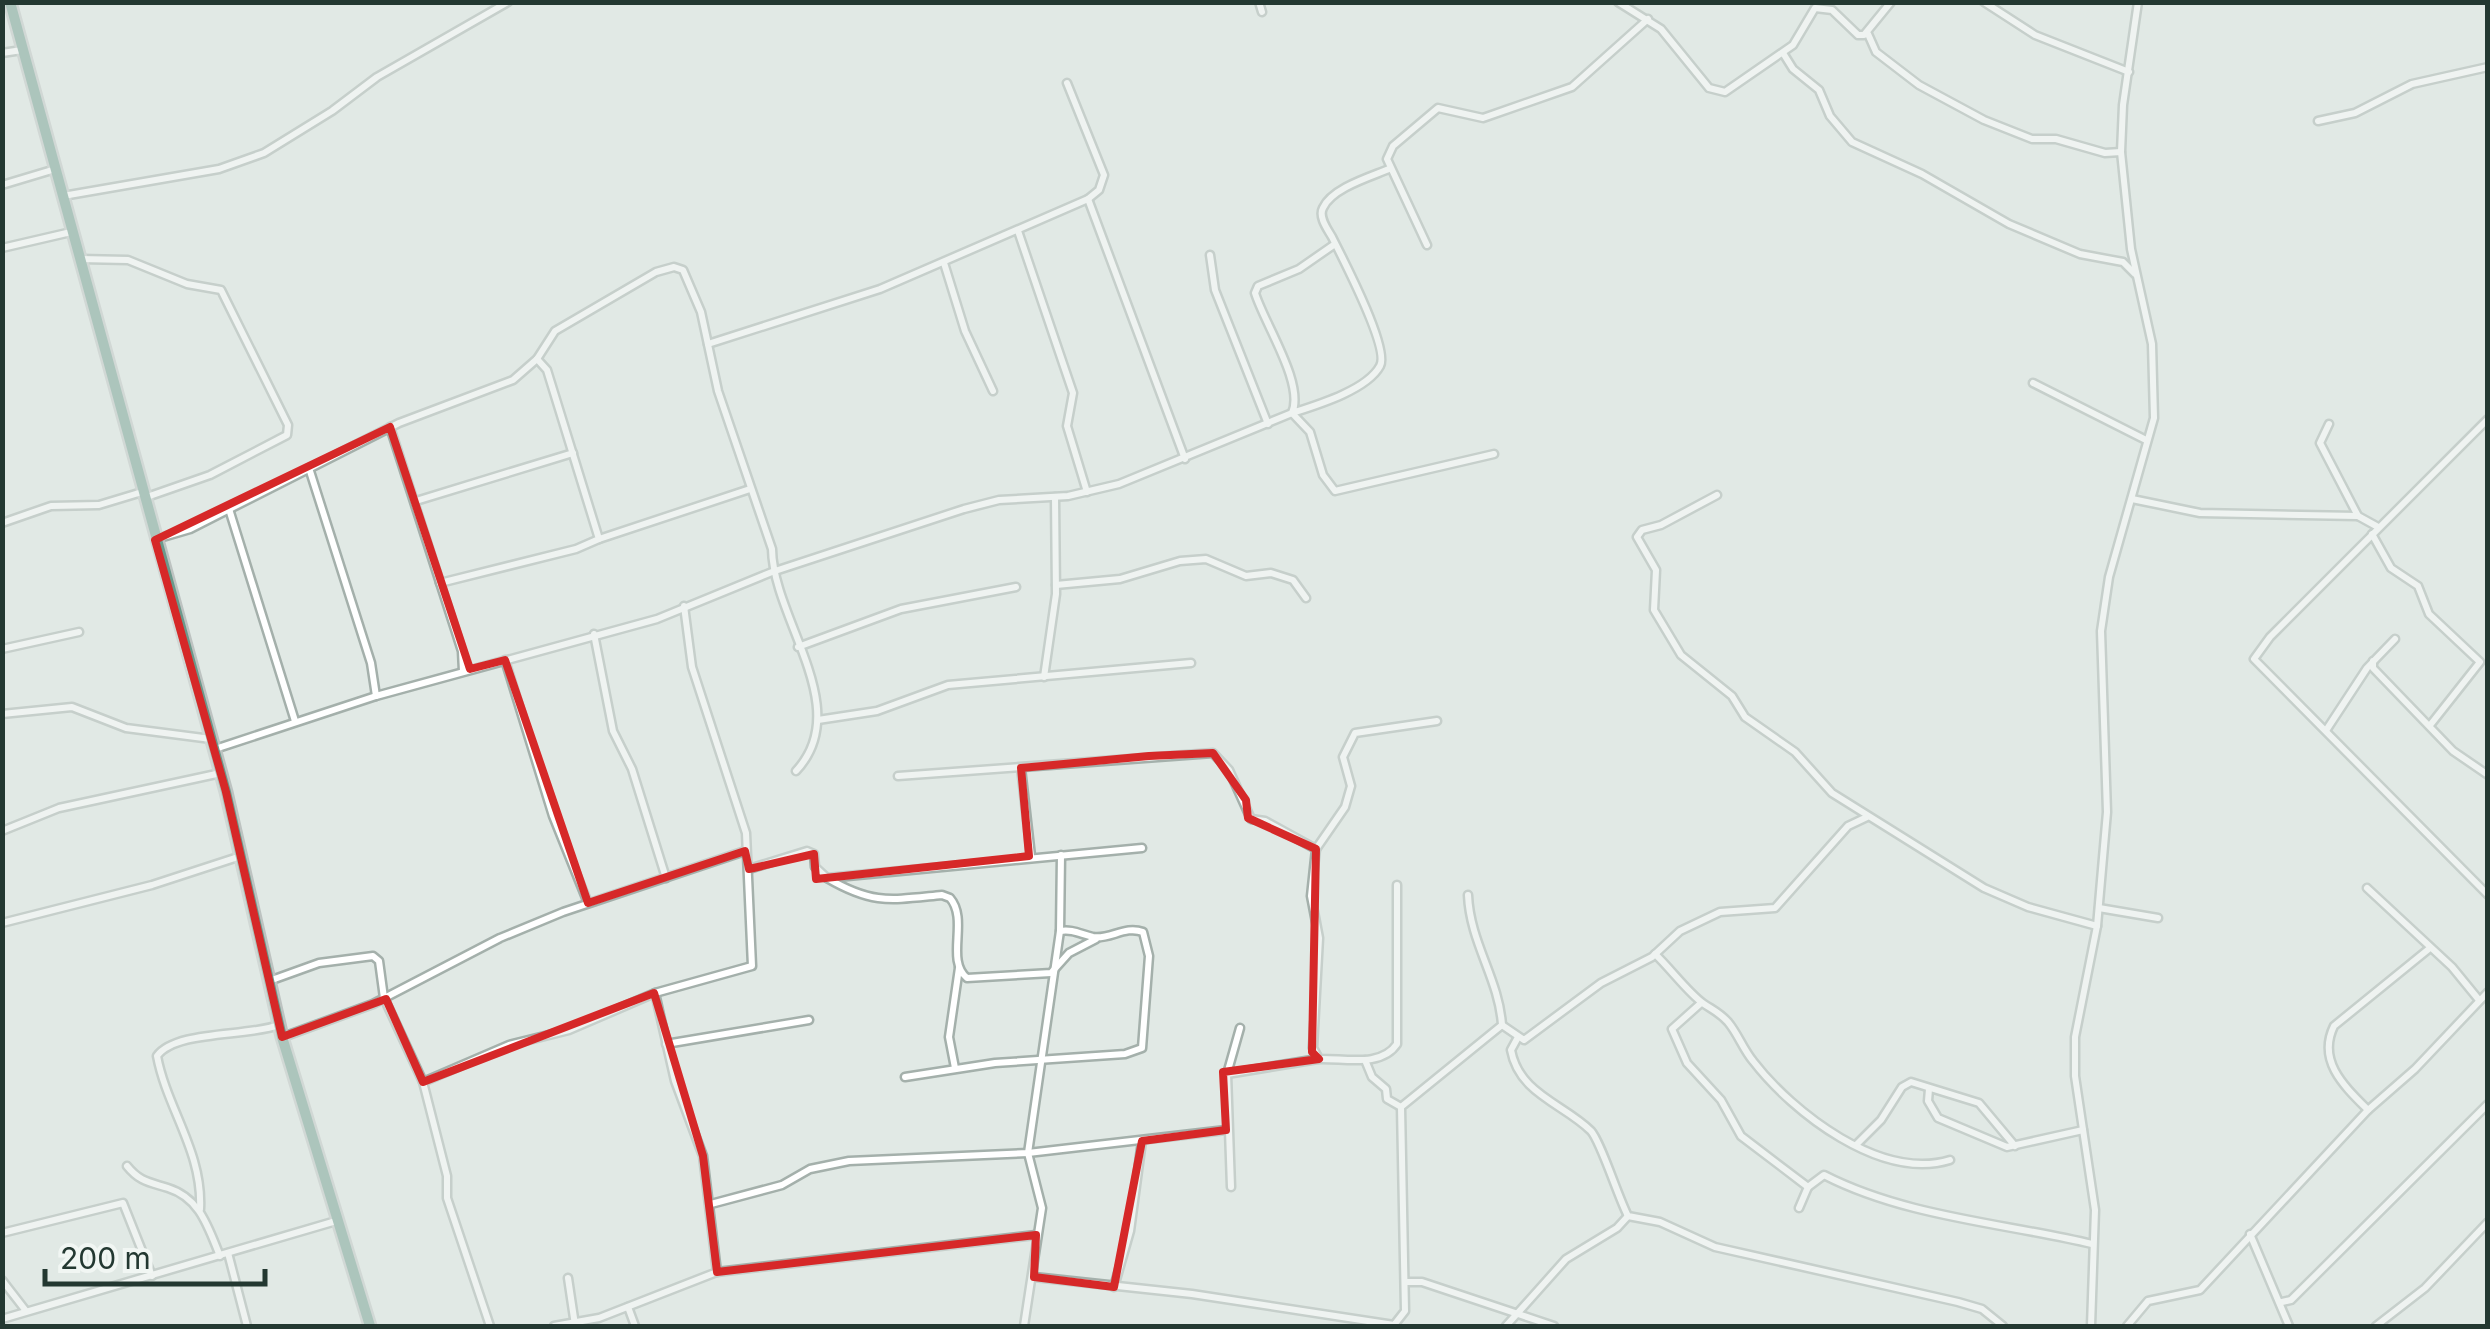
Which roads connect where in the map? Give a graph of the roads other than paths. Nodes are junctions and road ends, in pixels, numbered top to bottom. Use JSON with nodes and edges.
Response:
{"nodes":[{"id":1,"x":10,"y":2,"type":"edge"},
{"id":2,"x":508,"y":2,"type":"edge"},
{"id":3,"x":1259,"y":2,"type":"edge"},
{"id":4,"x":1618,"y":2,"type":"edge"},
{"id":5,"x":1892,"y":2,"type":"edge"},
{"id":6,"x":1984,"y":2,"type":"edge"},
{"id":7,"x":2138,"y":2,"type":"edge"},
{"id":8,"x":1820,"y":4,"type":"edge"},
{"id":9,"x":1262,"y":12,"type":"dead end"},
{"id":10,"x":1648,"y":19,"type":"junction"},
{"id":11,"x":1868,"y":34,"type":"junction"},
{"id":12,"x":22,"y":50,"type":"junction"},
{"id":13,"x":2,"y":53,"type":"edge"},
{"id":14,"x":1783,"y":53,"type":"junction"},
{"id":15,"x":2488,"y":67,"type":"edge"},
{"id":16,"x":2129,"y":72,"type":"junction"},
{"id":17,"x":1067,"y":83,"type":"dead end"},
{"id":18,"x":2318,"y":120,"type":"dead end"},
{"id":19,"x":2121,"y":152,"type":"junction"},
{"id":20,"x":1389,"y":169,"type":"junction"},
{"id":21,"x":52,"y":170,"type":"junction"},
{"id":22,"x":2,"y":185,"type":"edge"},
{"id":23,"x":62,"y":197,"type":"junction"},
{"id":24,"x":1088,"y":200,"type":"junction"},
{"id":25,"x":1018,"y":231,"type":"junction"},
{"id":26,"x":71,"y":232,"type":"junction"},
{"id":27,"x":1335,"y":244,"type":"junction"},
{"id":28,"x":1428,"y":245,"type":"dead end"},
{"id":29,"x":2,"y":248,"type":"edge"},
{"id":30,"x":1210,"y":255,"type":"dead end"},
{"id":31,"x":79,"y":260,"type":"junction"},
{"id":32,"x":944,"y":263,"type":"junction"},
{"id":33,"x":2136,"y":274,"type":"junction"},
{"id":34,"x":708,"y":344,"type":"junction"},
{"id":35,"x":537,"y":359,"type":"junction"},
{"id":36,"x":2033,"y":383,"type":"dead end"},
{"id":37,"x":993,"y":392,"type":"dead end"},
{"id":38,"x":1292,"y":414,"type":"junction"},
{"id":39,"x":2488,"y":419,"type":"edge"},
{"id":40,"x":1268,"y":424,"type":"junction"},
{"id":41,"x":2330,"y":424,"type":"dead end"},
{"id":42,"x":390,"y":427,"type":"junction"},
{"id":43,"x":2146,"y":440,"type":"junction"},
{"id":44,"x":573,"y":453,"type":"junction"},
{"id":45,"x":1494,"y":454,"type":"dead end"},
{"id":46,"x":1186,"y":459,"type":"junction"},
{"id":47,"x":309,"y":468,"type":"junction"},
{"id":48,"x":750,"y":489,"type":"junction"},
{"id":49,"x":1087,"y":492,"type":"junction"},
{"id":50,"x":143,"y":495,"type":"junction"},
{"id":51,"x":1717,"y":495,"type":"dead end"},
{"id":52,"x":1055,"y":497,"type":"junction"},
{"id":53,"x":2132,"y":499,"type":"junction"},
{"id":54,"x":416,"y":501,"type":"junction"},
{"id":55,"x":228,"y":509,"type":"junction"},
{"id":56,"x":2358,"y":516,"type":"junction"},
{"id":57,"x":2,"y":523,"type":"edge"},
{"id":58,"x":2375,"y":530,"type":"junction"},
{"id":59,"x":599,"y":539,"type":"junction"},
{"id":60,"x":155,"y":540,"type":"junction"},
{"id":61,"x":772,"y":572,"type":"junction"},
{"id":62,"x":440,"y":583,"type":"junction"},
{"id":63,"x":1056,"y":585,"type":"junction"},
{"id":64,"x":1016,"y":588,"type":"dead end"},
{"id":65,"x":1306,"y":598,"type":"dead end"},
{"id":66,"x":684,"y":606,"type":"junction"},
{"id":67,"x":79,"y":632,"type":"dead end"},
{"id":68,"x":594,"y":634,"type":"junction"},
{"id":69,"x":2396,"y":639,"type":"dead end"},
{"id":70,"x":798,"y":648,"type":"junction"},
{"id":71,"x":2,"y":649,"type":"edge"},
{"id":72,"x":506,"y":660,"type":"junction"},
{"id":73,"x":2373,"y":661,"type":"junction"},
{"id":74,"x":1191,"y":664,"type":"dead end"},
{"id":75,"x":463,"y":670,"type":"junction"},
{"id":76,"x":1044,"y":677,"type":"junction"},
{"id":77,"x":376,"y":696,"type":"junction"},
{"id":78,"x":2,"y":714,"type":"edge"},
{"id":79,"x":818,"y":720,"type":"junction"},
{"id":80,"x":1436,"y":720,"type":"dead end"},
{"id":81,"x":295,"y":721,"type":"junction"},
{"id":82,"x":2431,"y":724,"type":"junction"},
{"id":83,"x":2327,"y":729,"type":"junction"},
{"id":84,"x":212,"y":744,"type":"junction"},
{"id":85,"x":1021,"y":768,"type":"junction"},
{"id":86,"x":796,"y":772,"type":"dead end"},
{"id":87,"x":221,"y":773,"type":"junction"},
{"id":88,"x":898,"y":776,"type":"dead end"},
{"id":89,"x":2488,"y":776,"type":"edge"},
{"id":90,"x":1868,"y":817,"type":"junction"},
{"id":91,"x":2,"y":831,"type":"edge"},
{"id":92,"x":1142,"y":848,"type":"dead end"},
{"id":93,"x":1316,"y":849,"type":"junction"},
{"id":94,"x":745,"y":851,"type":"junction"},
{"id":95,"x":1061,"y":855,"type":"junction"},
{"id":96,"x":242,"y":856,"type":"junction"},
{"id":97,"x":1031,"y":856,"type":"junction"},
{"id":98,"x":749,"y":870,"type":"junction"},
{"id":99,"x":666,"y":878,"type":"junction"},
{"id":100,"x":827,"y":878,"type":"junction"},
{"id":101,"x":1397,"y":884,"type":"dead end"},
{"id":102,"x":2367,"y":888,"type":"dead end"},
{"id":103,"x":2488,"y":894,"type":"edge"},
{"id":104,"x":1468,"y":896,"type":"dead end"},
{"id":105,"x":588,"y":903,"type":"junction"},
{"id":106,"x":2099,"y":908,"type":"junction"},
{"id":107,"x":2158,"y":918,"type":"dead end"},
{"id":108,"x":2,"y":923,"type":"edge"},
{"id":109,"x":2097,"y":926,"type":"junction"},
{"id":110,"x":1060,"y":931,"type":"junction"},
{"id":111,"x":1097,"y":938,"type":"junction"},
{"id":112,"x":2430,"y":948,"type":"junction"},
{"id":113,"x":1655,"y":954,"type":"junction"},
{"id":114,"x":959,"y":967,"type":"junction"},
{"id":115,"x":1051,"y":973,"type":"junction"},
{"id":116,"x":269,"y":981,"type":"junction"},
{"id":117,"x":2488,"y":992,"type":"edge"},
{"id":118,"x":655,"y":993,"type":"junction"},
{"id":119,"x":384,"y":998,"type":"junction"},
{"id":120,"x":2479,"y":1000,"type":"junction"},
{"id":121,"x":1701,"y":1003,"type":"junction"},
{"id":122,"x":809,"y":1020,"type":"dead end"},
{"id":123,"x":1502,"y":1025,"type":"junction"},
{"id":124,"x":1240,"y":1028,"type":"dead end"},
{"id":125,"x":280,"y":1031,"type":"junction"},
{"id":126,"x":1517,"y":1038,"type":"junction"},
{"id":127,"x":666,"y":1044,"type":"junction"},
{"id":128,"x":1319,"y":1059,"type":"junction"},
{"id":129,"x":1365,"y":1060,"type":"junction"},
{"id":130,"x":1042,"y":1062,"type":"junction"},
{"id":131,"x":955,"y":1068,"type":"junction"},
{"id":132,"x":1227,"y":1074,"type":"junction"},
{"id":133,"x":905,"y":1076,"type":"dead end"},
{"id":134,"x":423,"y":1082,"type":"junction"},
{"id":135,"x":1929,"y":1088,"type":"junction"},
{"id":136,"x":2488,"y":1104,"type":"edge"},
{"id":137,"x":1401,"y":1107,"type":"junction"},
{"id":138,"x":2368,"y":1110,"type":"junction"},
{"id":139,"x":1226,"y":1130,"type":"junction"},
{"id":140,"x":2083,"y":1130,"type":"junction"},
{"id":141,"x":1142,"y":1141,"type":"junction"},
{"id":142,"x":1857,"y":1144,"type":"junction"},
{"id":143,"x":2015,"y":1146,"type":"junction"},
{"id":144,"x":1028,"y":1153,"type":"junction"},
{"id":145,"x":1950,"y":1160,"type":"dead end"},
{"id":146,"x":127,"y":1166,"type":"dead end"},
{"id":147,"x":1808,"y":1187,"type":"junction"},
{"id":148,"x":1231,"y":1188,"type":"dead end"},
{"id":149,"x":711,"y":1204,"type":"junction"},
{"id":150,"x":1799,"y":1208,"type":"dead end"},
{"id":151,"x":200,"y":1210,"type":"junction"},
{"id":152,"x":1628,"y":1216,"type":"junction"},
{"id":153,"x":336,"y":1221,"type":"junction"},
{"id":154,"x":2488,"y":1222,"type":"edge"},
{"id":155,"x":2,"y":1233,"type":"edge"},
{"id":156,"x":2250,"y":1233,"type":"junction"},
{"id":157,"x":1036,"y":1235,"type":"junction"},
{"id":158,"x":2092,"y":1244,"type":"junction"},
{"id":159,"x":224,"y":1254,"type":"junction"},
{"id":160,"x":717,"y":1272,"type":"junction"},
{"id":161,"x":152,"y":1276,"type":"junction"},
{"id":162,"x":1034,"y":1277,"type":"junction"},
{"id":163,"x":568,"y":1278,"type":"dead end"},
{"id":164,"x":2,"y":1280,"type":"edge"},
{"id":165,"x":1405,"y":1282,"type":"junction"},
{"id":166,"x":1114,"y":1287,"type":"junction"},
{"id":167,"x":2282,"y":1302,"type":"junction"},
{"id":168,"x":628,"y":1308,"type":"junction"},
{"id":169,"x":26,"y":1311,"type":"junction"},
{"id":170,"x":1516,"y":1315,"type":"junction"},
{"id":171,"x":2,"y":1319,"type":"edge"},
{"id":172,"x":248,"y":1326,"type":"edge"},
{"id":173,"x":370,"y":1326,"type":"edge"},
{"id":174,"x":490,"y":1326,"type":"edge"},
{"id":175,"x":554,"y":1326,"type":"edge"},
{"id":176,"x":576,"y":1326,"type":"edge"},
{"id":177,"x":635,"y":1326,"type":"edge"},
{"id":178,"x":1024,"y":1326,"type":"edge"},
{"id":179,"x":1395,"y":1326,"type":"edge"},
{"id":180,"x":1506,"y":1326,"type":"edge"},
{"id":181,"x":1554,"y":1326,"type":"edge"},
{"id":182,"x":2003,"y":1326,"type":"edge"},
{"id":183,"x":2091,"y":1326,"type":"edge"},
{"id":184,"x":2128,"y":1326,"type":"edge"},
{"id":185,"x":2289,"y":1326,"type":"edge"},
{"id":186,"x":2376,"y":1326,"type":"edge"}],
"edges":[{"from":1,"to":12,"type":"main road"},
{"from":2,"to":23,"type":"street"},
{"from":3,"to":9,"type":"street"},
{"from":4,"to":10,"type":"street"},
{"from":5,"to":11,"type":"street"},
{"from":6,"to":16,"type":"street"},
{"from":7,"to":16,"type":"street"},
{"from":8,"to":11,"type":"street"},
{"from":8,"to":14,"type":"street"},
{"from":10,"to":14,"type":"street"},
{"from":10,"to":20,"type":"street"},
{"from":11,"to":19,"type":"street"},
{"from":12,"to":13,"type":"street"},
{"from":12,"to":21,"type":"main road"},
{"from":14,"to":33,"type":"street"},
{"from":15,"to":18,"type":"street"},
{"from":16,"to":19,"type":"street"},
{"from":17,"to":24,"type":"street"},
{"from":19,"to":33,"type":"street"},
{"from":20,"to":27,"type":"street"},
{"from":20,"to":28,"type":"street"},
{"from":21,"to":22,"type":"street"},
{"from":21,"to":23,"type":"main road"},
{"from":23,"to":26,"type":"main road"},
{"from":24,"to":25,"type":"street"},
{"from":24,"to":46,"type":"street"},
{"from":25,"to":32,"type":"street"},
{"from":25,"to":49,"type":"street"},
{"from":26,"to":29,"type":"street"},
{"from":26,"to":31,"type":"main road"},
{"from":27,"to":38,"type":"street"},
{"from":27,"to":38,"type":"street"},
{"from":30,"to":40,"type":"street"},
{"from":31,"to":50,"type":"main road"},
{"from":31,"to":50,"type":"street"},
{"from":32,"to":34,"type":"street"},
{"from":32,"to":37,"type":"street"},
{"from":33,"to":43,"type":"street"},
{"from":34,"to":35,"type":"street"},
{"from":34,"to":48,"type":"street"},
{"from":35,"to":42,"type":"street"},
{"from":35,"to":44,"type":"street"},
{"from":36,"to":43,"type":"street"},
{"from":38,"to":40,"type":"street"},
{"from":38,"to":45,"type":"street"},
{"from":39,"to":58,"type":"street"},
{"from":40,"to":46,"type":"street"},
{"from":41,"to":56,"type":"street"},
{"from":42,"to":47,"type":"street"},
{"from":42,"to":54,"type":"street"},
{"from":43,"to":53,"type":"street"},
{"from":44,"to":54,"type":"street"},
{"from":44,"to":59,"type":"street"},
{"from":46,"to":49,"type":"street"},
{"from":47,"to":55,"type":"street"},
{"from":47,"to":77,"type":"street"},
{"from":48,"to":59,"type":"street"},
{"from":48,"to":61,"type":"street"},
{"from":49,"to":52,"type":"street"},
{"from":50,"to":57,"type":"street"},
{"from":50,"to":60,"type":"main road"},
{"from":51,"to":90,"type":"street"},
{"from":52,"to":61,"type":"street"},
{"from":52,"to":63,"type":"street"},
{"from":53,"to":56,"type":"street"},
{"from":53,"to":106,"type":"street"},
{"from":54,"to":62,"type":"street"},
{"from":55,"to":60,"type":"street"},
{"from":55,"to":81,"type":"street"},
{"from":56,"to":58,"type":"street"},
{"from":58,"to":82,"type":"street"},
{"from":58,"to":83,"type":"street"},
{"from":59,"to":62,"type":"street"},
{"from":60,"to":84,"type":"main road"},
{"from":61,"to":66,"type":"street"},
{"from":61,"to":70,"type":"street"},
{"from":62,"to":75,"type":"street"},
{"from":63,"to":65,"type":"street"},
{"from":63,"to":76,"type":"street"},
{"from":64,"to":70,"type":"street"},
{"from":66,"to":68,"type":"street"},
{"from":66,"to":94,"type":"street"},
{"from":67,"to":71,"type":"street"},
{"from":68,"to":72,"type":"street"},
{"from":68,"to":99,"type":"street"},
{"from":69,"to":73,"type":"street"},
{"from":70,"to":79,"type":"street"},
{"from":72,"to":75,"type":"street"},
{"from":72,"to":105,"type":"street"},
{"from":73,"to":82,"type":"street"},
{"from":73,"to":83,"type":"street"},
{"from":74,"to":76,"type":"street"},
{"from":75,"to":77,"type":"street"},
{"from":76,"to":79,"type":"street"},
{"from":77,"to":81,"type":"street"},
{"from":78,"to":84,"type":"street"},
{"from":79,"to":86,"type":"street"},
{"from":80,"to":93,"type":"street"},
{"from":81,"to":84,"type":"street"},
{"from":82,"to":89,"type":"street"},
{"from":83,"to":103,"type":"street"},
{"from":84,"to":87,"type":"main road"},
{"from":85,"to":88,"type":"street"},
{"from":85,"to":93,"type":"street"},
{"from":85,"to":97,"type":"street"},
{"from":87,"to":91,"type":"street"},
{"from":87,"to":96,"type":"main road"},
{"from":90,"to":109,"type":"street"},
{"from":90,"to":113,"type":"street"},
{"from":92,"to":95,"type":"street"},
{"from":93,"to":128,"type":"street"},
{"from":94,"to":98,"type":"street"},
{"from":94,"to":99,"type":"street"},
{"from":95,"to":97,"type":"street"},
{"from":95,"to":110,"type":"street"},
{"from":96,"to":108,"type":"street"},
{"from":96,"to":116,"type":"main road"},
{"from":97,"to":100,"type":"street"},
{"from":98,"to":100,"type":"street"},
{"from":98,"to":118,"type":"street"},
{"from":99,"to":105,"type":"street"},
{"from":100,"to":114,"type":"street"},
{"from":101,"to":129,"type":"street"},
{"from":102,"to":112,"type":"street"},
{"from":104,"to":123,"type":"street"},
{"from":105,"to":119,"type":"street"},
{"from":106,"to":107,"type":"street"},
{"from":106,"to":109,"type":"street"},
{"from":109,"to":140,"type":"street"},
{"from":110,"to":111,"type":"street"},
{"from":110,"to":115,"type":"street"},
{"from":111,"to":115,"type":"street"},
{"from":111,"to":130,"type":"street"},
{"from":112,"to":120,"type":"street"},
{"from":112,"to":138,"type":"street"},
{"from":113,"to":121,"type":"street"},
{"from":113,"to":126,"type":"street"},
{"from":114,"to":115,"type":"street"},
{"from":114,"to":131,"type":"street"},
{"from":115,"to":130,"type":"street"},
{"from":116,"to":119,"type":"street"},
{"from":116,"to":125,"type":"main road"},
{"from":117,"to":120,"type":"street"},
{"from":118,"to":127,"type":"street"},
{"from":118,"to":134,"type":"street"},
{"from":119,"to":125,"type":"street"},
{"from":119,"to":134,"type":"street"},
{"from":120,"to":138,"type":"street"},
{"from":121,"to":142,"type":"street"},
{"from":121,"to":147,"type":"street"},
{"from":122,"to":127,"type":"street"},
{"from":123,"to":126,"type":"street"},
{"from":123,"to":137,"type":"street"},
{"from":124,"to":132,"type":"street"},
{"from":125,"to":151,"type":"street"},
{"from":125,"to":153,"type":"main road"},
{"from":126,"to":152,"type":"street"},
{"from":127,"to":149,"type":"street"},
{"from":128,"to":129,"type":"street"},
{"from":128,"to":132,"type":"street"},
{"from":129,"to":137,"type":"street"},
{"from":130,"to":131,"type":"street"},
{"from":130,"to":144,"type":"street"},
{"from":131,"to":133,"type":"street"},
{"from":132,"to":139,"type":"street"},
{"from":134,"to":174,"type":"street"},
{"from":135,"to":142,"type":"street"},
{"from":135,"to":143,"type":"street"},
{"from":135,"to":143,"type":"street"},
{"from":136,"to":167,"type":"street"},
{"from":137,"to":165,"type":"street"},
{"from":138,"to":156,"type":"street"},
{"from":139,"to":141,"type":"street"},
{"from":139,"to":148,"type":"street"},
{"from":140,"to":143,"type":"street"},
{"from":140,"to":158,"type":"street"},
{"from":141,"to":144,"type":"street"},
{"from":141,"to":166,"type":"street"},
{"from":142,"to":145,"type":"street"},
{"from":144,"to":149,"type":"street"},
{"from":144,"to":157,"type":"street"},
{"from":146,"to":151,"type":"street"},
{"from":147,"to":150,"type":"street"},
{"from":147,"to":158,"type":"street"},
{"from":149,"to":160,"type":"street"},
{"from":151,"to":159,"type":"street"},
{"from":152,"to":170,"type":"street"},
{"from":152,"to":182,"type":"street"},
{"from":153,"to":159,"type":"street"},
{"from":153,"to":173,"type":"main road"},
{"from":154,"to":186,"type":"street"},
{"from":155,"to":161,"type":"street"},
{"from":156,"to":167,"type":"street"},
{"from":156,"to":184,"type":"street"},
{"from":157,"to":160,"type":"street"},
{"from":157,"to":162,"type":"street"},
{"from":158,"to":183,"type":"street"},
{"from":159,"to":161,"type":"street"},
{"from":159,"to":172,"type":"street"},
{"from":160,"to":168,"type":"street"},
{"from":161,"to":169,"type":"street"},
{"from":162,"to":166,"type":"street"},
{"from":162,"to":178,"type":"street"},
{"from":163,"to":176,"type":"street"},
{"from":164,"to":169,"type":"street"},
{"from":165,"to":170,"type":"street"},
{"from":165,"to":179,"type":"street"},
{"from":166,"to":179,"type":"street"},
{"from":167,"to":185,"type":"street"},
{"from":168,"to":176,"type":"street"},
{"from":168,"to":177,"type":"street"},
{"from":169,"to":171,"type":"street"},
{"from":170,"to":180,"type":"street"},
{"from":170,"to":181,"type":"street"},
{"from":175,"to":176,"type":"street"}]}
